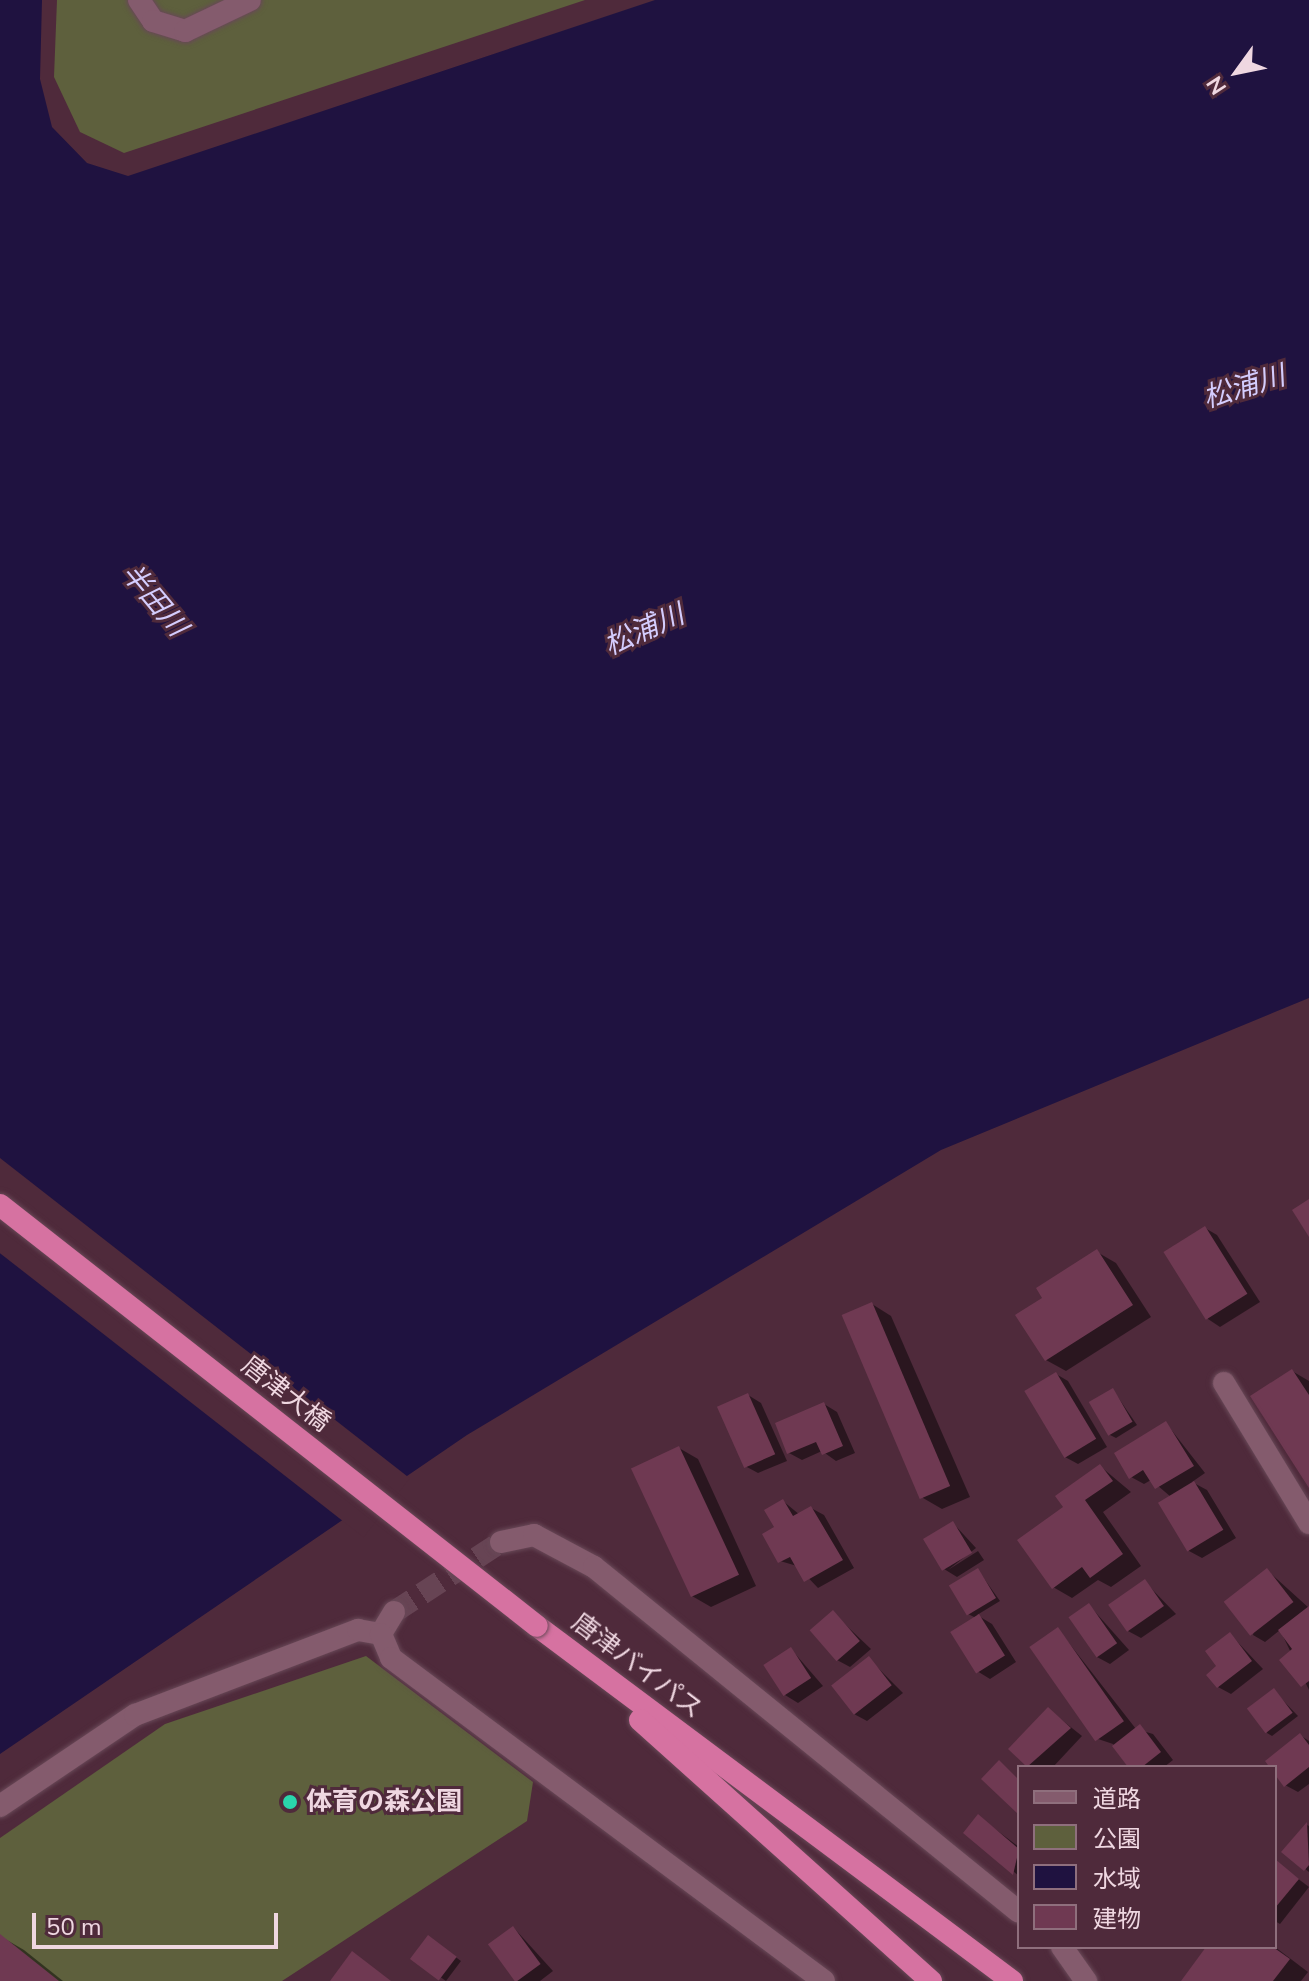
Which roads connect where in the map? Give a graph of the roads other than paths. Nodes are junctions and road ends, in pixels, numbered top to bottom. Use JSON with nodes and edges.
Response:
{"nodes":[{"id":1,"x":139,"y":0,"type":"edge"},
{"id":2,"x":250,"y":0,"type":"edge"},
{"id":3,"x":0,"y":1205,"type":"edge"},
{"id":4,"x":1224,"y":1383,"type":"dead end"},
{"id":5,"x":1309,"y":1523,"type":"edge"},
{"id":6,"x":501,"y":1542,"type":"tunnel mouth"},
{"id":7,"x":394,"y":1612,"type":"tunnel mouth"},
{"id":8,"x":537,"y":1626,"type":"junction"},
{"id":9,"x":381,"y":1634,"type":"junction"},
{"id":10,"x":0,"y":1806,"type":"edge"},
{"id":11,"x":1017,"y":1910,"type":"edge"},
{"id":12,"x":1063,"y":1949,"type":"edge"},
{"id":13,"x":824,"y":1981,"type":"edge"},
{"id":14,"x":931,"y":1981,"type":"edge"},
{"id":15,"x":1012,"y":1981,"type":"edge"},
{"id":16,"x":1086,"y":1981,"type":"edge"}],
"edges":[{"from":1,"to":2,"type":"street"},
{"from":3,"to":8,"type":"highway","name":"唐津大橋","bridge":true},
{"from":4,"to":5,"type":"street"},
{"from":6,"to":11,"type":"street"},
{"from":7,"to":9,"type":"street"},
{"from":8,"to":14,"type":"highway","name":"唐津バイパス"},
{"from":8,"to":15,"type":"highway","name":"唐津バイパス"},
{"from":9,"to":10,"type":"street"},
{"from":9,"to":13,"type":"street"},
{"from":12,"to":16,"type":"street"}]}
